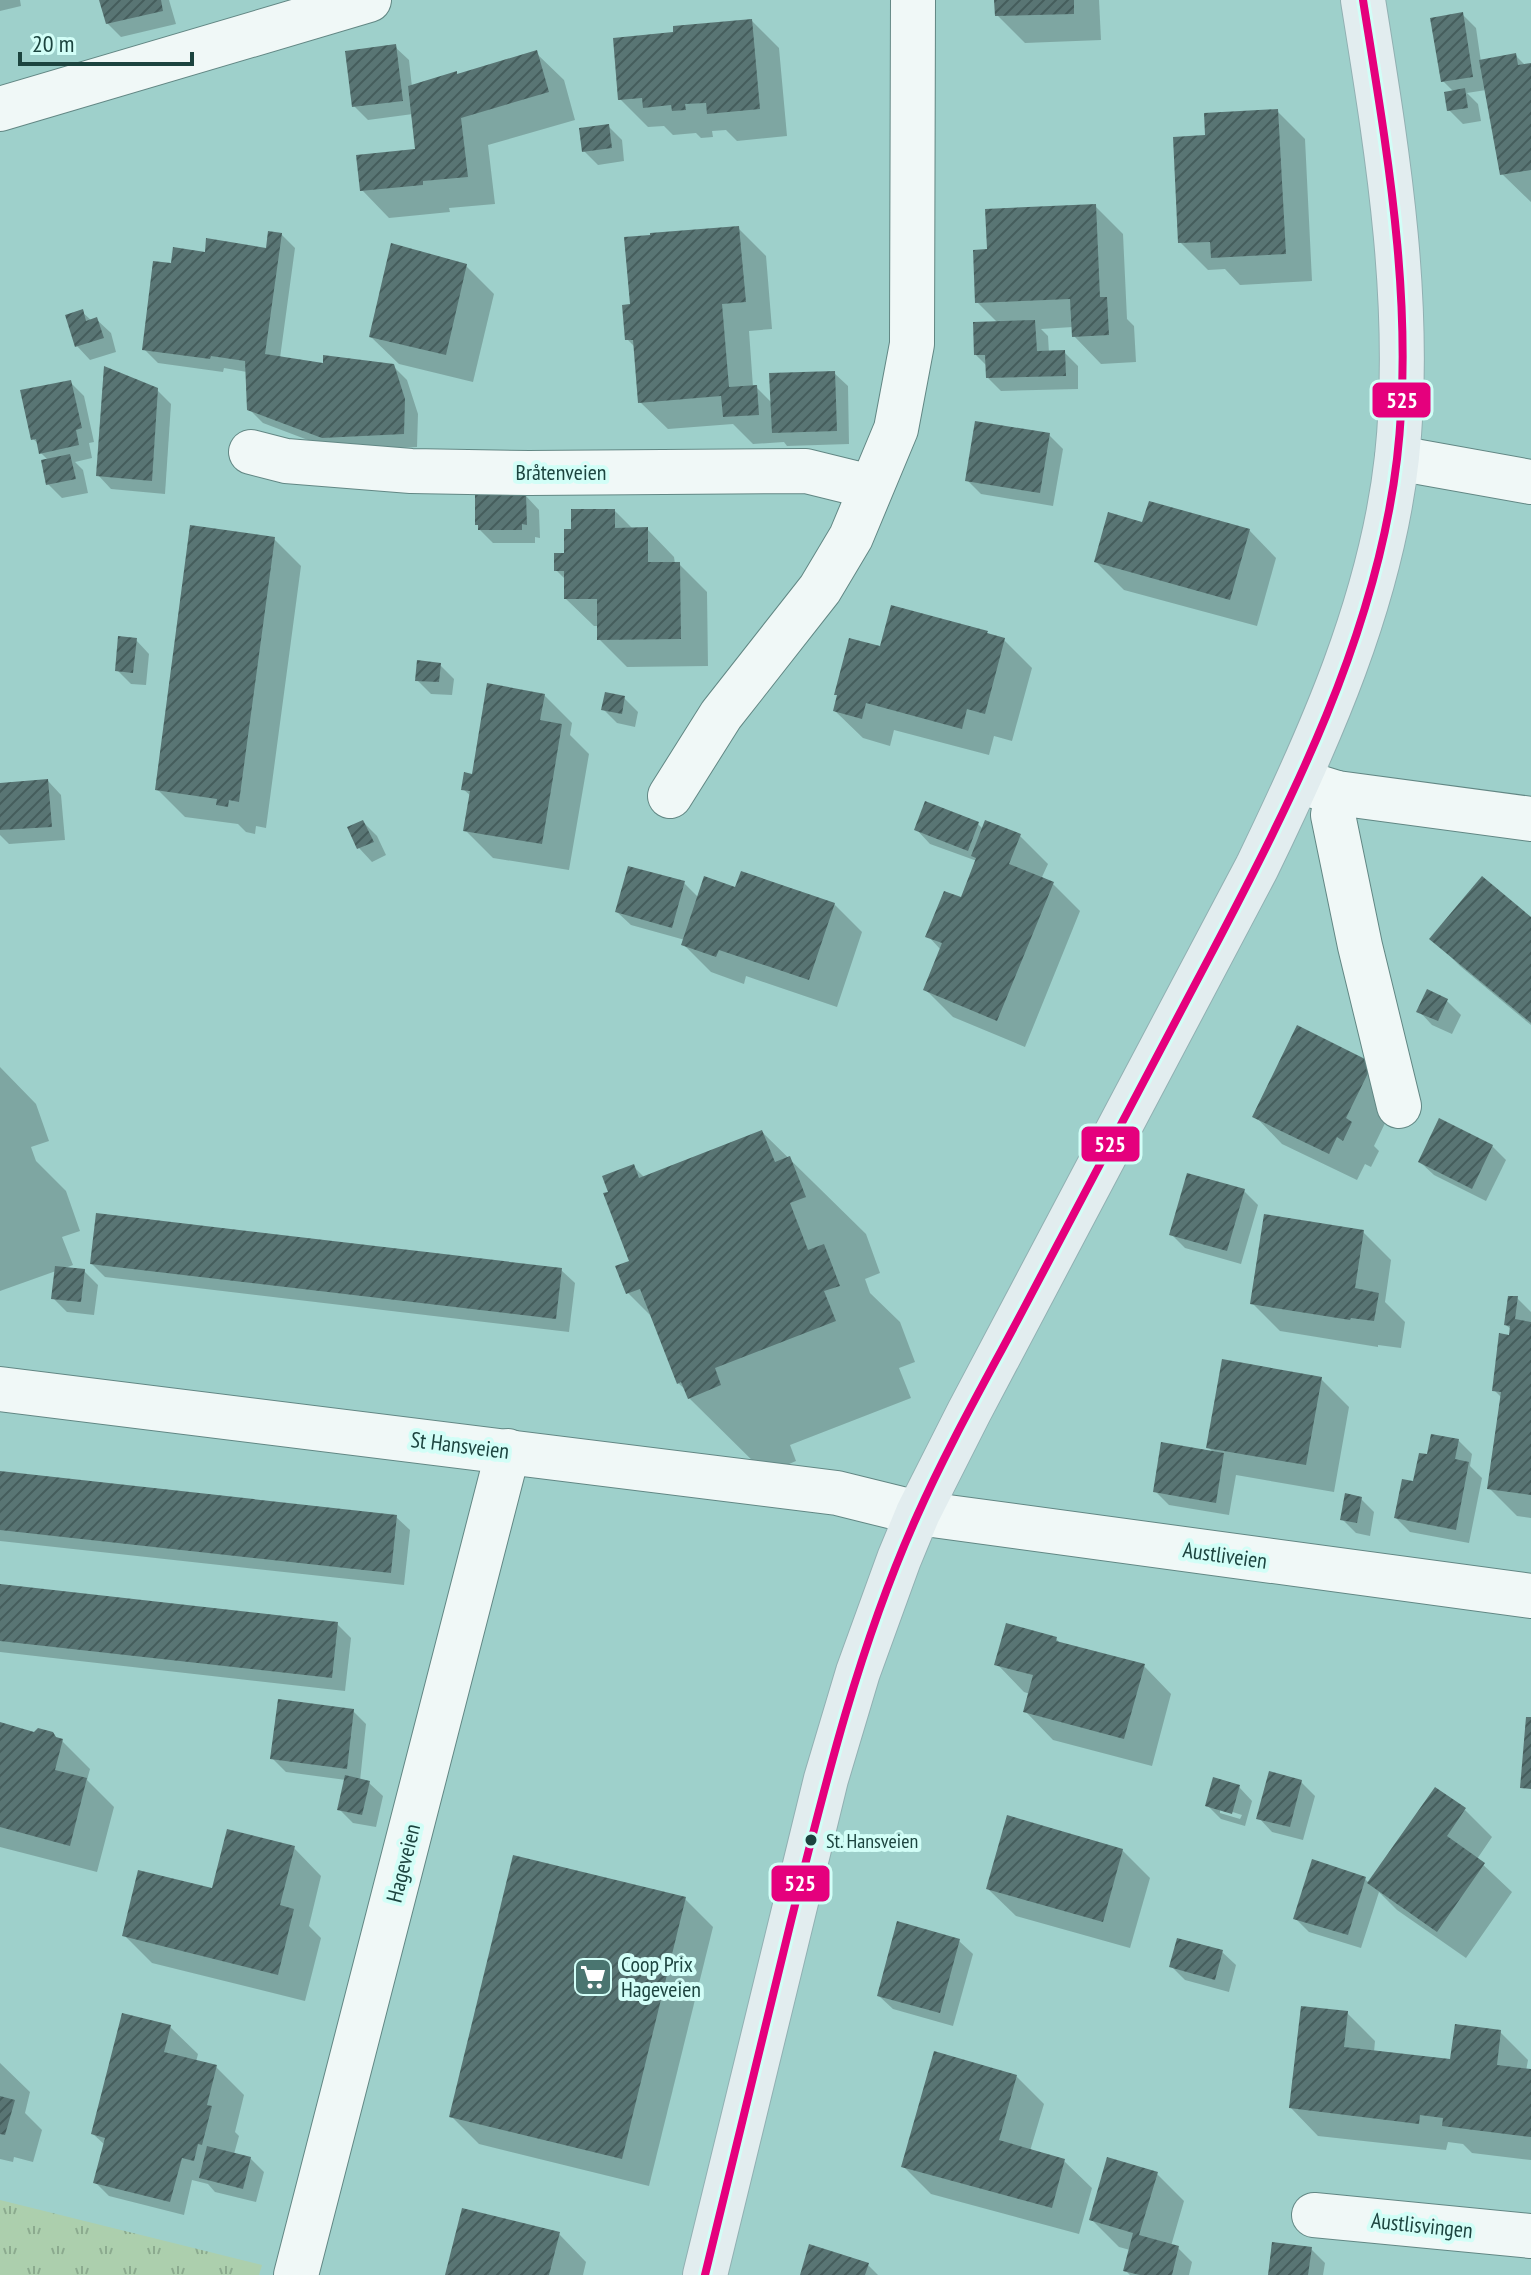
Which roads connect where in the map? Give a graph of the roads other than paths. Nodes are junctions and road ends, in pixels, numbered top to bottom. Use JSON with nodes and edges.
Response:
{"nodes":[{"id":1,"x":369,"y":0,"type":"edge"},
{"id":2,"x":913,"y":0,"type":"edge"},
{"id":3,"x":1363,"y":0,"type":"edge"},
{"id":4,"x":0,"y":109,"type":"edge"},
{"id":5,"x":251,"y":452,"type":"dead end"},
{"id":6,"x":1397,"y":458,"type":"junction"},
{"id":7,"x":1531,"y":482,"type":"edge"},
{"id":8,"x":871,"y":487,"type":"junction"},
{"id":9,"x":1318,"y":787,"type":"junction"},
{"id":10,"x":670,"y":796,"type":"dead end"},
{"id":11,"x":1531,"y":819,"type":"edge"},
{"id":12,"x":1399,"y":1106,"type":"dead end"},
{"id":13,"x":0,"y":1389,"type":"edge"},
{"id":14,"x":508,"y":1451,"type":"junction"},
{"id":15,"x":918,"y":1513,"type":"junction"},
{"id":16,"x":1531,"y":1596,"type":"edge"},
{"id":17,"x":1314,"y":2215,"type":"dead end"},
{"id":18,"x":1531,"y":2236,"type":"edge"},
{"id":19,"x":296,"y":2275,"type":"edge"},
{"id":20,"x":705,"y":2275,"type":"edge"}],
"edges":[{"from":1,"to":4,"type":"street"},
{"from":2,"to":8,"type":"street"},
{"from":3,"to":6,"type":"main road"},
{"from":5,"to":8,"type":"street","name":"Bråtenveien"},
{"from":6,"to":7,"type":"street"},
{"from":6,"to":9,"type":"main road"},
{"from":8,"to":10,"type":"street"},
{"from":9,"to":11,"type":"street"},
{"from":9,"to":12,"type":"street"},
{"from":9,"to":15,"type":"main road"},
{"from":13,"to":14,"type":"street","name":"St Hansveien"},
{"from":14,"to":15,"type":"street","name":"St Hansveien"},
{"from":14,"to":19,"type":"street","name":"Hageveien"},
{"from":15,"to":16,"type":"street","name":"Austliveien"},
{"from":15,"to":20,"type":"main road"},
{"from":17,"to":18,"type":"street","name":"Austlisvingen"}]}
